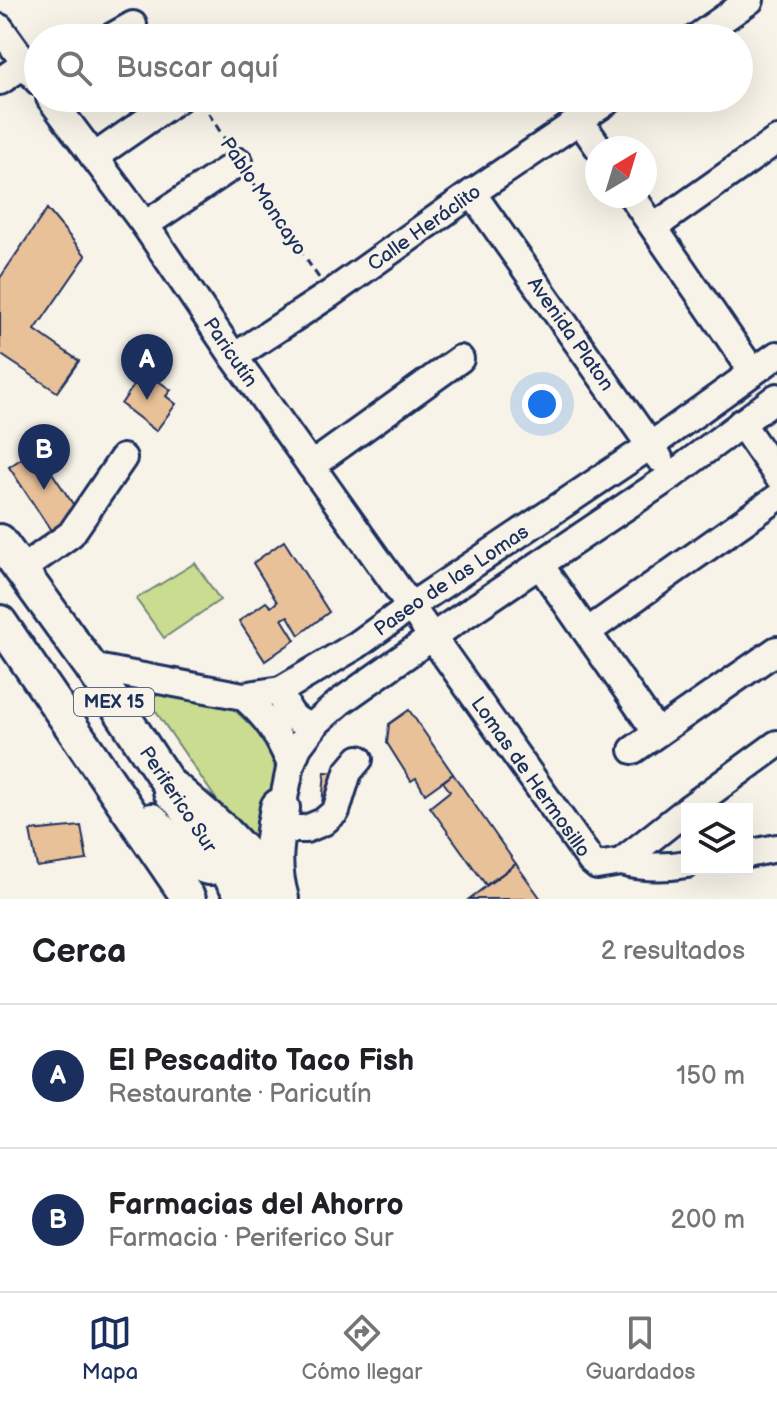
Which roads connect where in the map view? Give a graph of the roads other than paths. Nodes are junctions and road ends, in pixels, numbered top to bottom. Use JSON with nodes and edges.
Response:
{"nodes":[{"id":1,"x":750,"y":0,"type":"edge"},
{"id":2,"x":716,"y":24,"type":"edge"},
{"id":3,"x":0,"y":28,"type":"edge"},
{"id":4,"x":24,"y":61,"type":"edge"},
{"id":5,"x":24,"y":74,"type":"edge"},
{"id":6,"x":0,"y":81,"type":"edge"},
{"id":7,"x":60,"y":112,"type":"edge"},
{"id":8,"x":159,"y":112,"type":"edge"},
{"id":9,"x":593,"y":112,"type":"edge"},
{"id":10,"x":580,"y":121,"type":"junction"},
{"id":11,"x":591,"y":136,"type":"edge"},
{"id":12,"x":777,"y":140,"type":"edge"},
{"id":13,"x":94,"y":157,"type":"junction"},
{"id":14,"x":239,"y":162,"type":"road end"},
{"id":15,"x":472,"y":193,"type":"junction"},
{"id":16,"x":641,"y":208,"type":"edge"},
{"id":17,"x":145,"y":225,"type":"junction"},
{"id":18,"x":654,"y":227,"type":"junction"},
{"id":19,"x":777,"y":355,"type":"edge"},
{"id":20,"x":234,"y":357,"type":"junction"},
{"id":21,"x":460,"y":359,"type":"dead end"},
{"id":22,"x":753,"y":372,"type":"junction"},
{"id":23,"x":777,"y":397,"type":"edge"},
{"id":24,"x":741,"y":423,"type":"junction"},
{"id":25,"x":650,"y":446,"type":"junction"},
{"id":26,"x":123,"y":458,"type":"dead end"},
{"id":27,"x":311,"y":466,"type":"junction"},
{"id":28,"x":777,"y":475,"type":"edge"},
{"id":29,"x":671,"y":476,"type":"junction"},
{"id":30,"x":777,"y":498,"type":"edge"},
{"id":31,"x":0,"y":541,"type":"edge"},
{"id":32,"x":540,"y":565,"type":"junction"},
{"id":33,"x":21,"y":570,"type":"junction"},
{"id":34,"x":411,"y":606,"type":"junction"},
{"id":35,"x":0,"y":622,"type":"edge"},
{"id":36,"x":587,"y":632,"type":"junction"},
{"id":37,"x":432,"y":637,"type":"junction"},
{"id":38,"x":777,"y":650,"type":"edge"},
{"id":39,"x":91,"y":667,"type":"junction"},
{"id":40,"x":281,"y":690,"type":"junction"},
{"id":41,"x":243,"y":696,"type":"junction"},
{"id":42,"x":313,"y":726,"type":"junction"},
{"id":43,"x":657,"y":733,"type":"junction"},
{"id":44,"x":78,"y":737,"type":"junction"},
{"id":45,"x":777,"y":744,"type":"edge"},
{"id":46,"x":633,"y":750,"type":"dead end"},
{"id":47,"x":359,"y":759,"type":"dead end"},
{"id":48,"x":291,"y":764,"type":"junction"},
{"id":49,"x":173,"y":791,"type":"joint"},
{"id":50,"x":697,"y":803,"type":"edge"},
{"id":51,"x":681,"y":815,"type":"edge"},
{"id":52,"x":278,"y":818,"type":"junction"},
{"id":53,"x":777,"y":848,"type":"edge"},
{"id":54,"x":753,"y":853,"type":"edge"},
{"id":55,"x":232,"y":860,"type":"junction"},
{"id":56,"x":621,"y":862,"type":"junction"},
{"id":57,"x":681,"y":865,"type":"edge"},
{"id":58,"x":189,"y":899,"type":"edge"},
{"id":59,"x":245,"y":899,"type":"edge"},
{"id":60,"x":277,"y":899,"type":"edge"}],
"edges":[{"from":1,"to":2,"type":"street"},
{"from":3,"to":4,"type":"street"},
{"from":5,"to":6,"type":"street"},
{"from":7,"to":13,"type":"street","name":"Paricutín"},
{"from":8,"to":13,"type":"street"},
{"from":9,"to":10,"type":"street","name":"Calle Heráclito"},
{"from":10,"to":11,"type":"street"},
{"from":10,"to":15,"type":"street","name":"Calle Heráclito"},
{"from":12,"to":18,"type":"street"},
{"from":13,"to":17,"type":"street","name":"Paricutín"},
{"from":14,"to":17,"type":"street"},
{"from":15,"to":20,"type":"street","name":"Calle Heráclito"},
{"from":15,"to":25,"type":"street","name":"Avenida Platon"},
{"from":16,"to":18,"type":"street"},
{"from":17,"to":20,"type":"street","name":"Paricutín"},
{"from":18,"to":22,"type":"street"},
{"from":19,"to":22,"type":"street","name":"Paseo de las Lomas"},
{"from":20,"to":27,"type":"street","name":"Paricutín"},
{"from":21,"to":27,"type":"street"},
{"from":22,"to":25,"type":"street","name":"Paseo de las Lomas"},
{"from":23,"to":24,"type":"street","name":"Paseo de las Lomas"},
{"from":24,"to":28,"type":"street"},
{"from":24,"to":29,"type":"street","name":"Paseo de las Lomas"},
{"from":25,"to":29,"type":"street","name":"Avenida Platon"},
{"from":25,"to":34,"type":"street","name":"Paseo de las Lomas"},
{"from":26,"to":33,"type":"street"},
{"from":27,"to":34,"type":"street","name":"Paricutín"},
{"from":29,"to":32,"type":"street","name":"Paseo de las Lomas"},
{"from":30,"to":36,"type":"street"},
{"from":31,"to":33,"type":"main road","name":"Periferico Sur","number":"MEX 15"},
{"from":32,"to":36,"type":"street"},
{"from":32,"to":37,"type":"street","name":"Paseo de las Lomas"},
{"from":33,"to":39,"type":"main road","name":"Periferico Sur","number":"MEX 15"},
{"from":34,"to":37,"type":"street","name":"Paricutín"},
{"from":34,"to":40,"type":"street","name":"Paseo de las Lomas"},
{"from":35,"to":44,"type":"main road","number":"MEX 15"},
{"from":36,"to":43,"type":"street"},
{"from":37,"to":42,"type":"street","name":"Paseo de las Lomas"},
{"from":37,"to":56,"type":"street","name":"Lomas de Hermosillo"},
{"from":38,"to":43,"type":"street"},
{"from":39,"to":41,"type":"street","name":"Paseo de las Lomas"},
{"from":39,"to":49,"type":"main road","name":"Periferico Sur","number":"MEX 15"},
{"from":40,"to":41,"type":"street","name":"Paseo de las Lomas"},
{"from":40,"to":42,"type":"street"},
{"from":41,"to":48,"type":"street"},
{"from":42,"to":48,"type":"street","name":"Paseo de las Lomas"},
{"from":43,"to":46,"type":"street"},
{"from":44,"to":55,"type":"main road"},
{"from":44,"to":58,"type":"main road","number":"MEX 15"},
{"from":45,"to":50,"type":"street","name":"Lomas de Hermosillo"},
{"from":47,"to":52,"type":"street"},
{"from":48,"to":52,"type":"street","name":"Paseo de las Lomas"},
{"from":49,"to":55,"type":"highway"},
{"from":51,"to":56,"type":"street","name":"Lomas de Hermosillo"},
{"from":52,"to":55,"type":"street","name":"Paseo de las Lomas"},
{"from":52,"to":60,"type":"highway"},
{"from":53,"to":54,"type":"street"},
{"from":55,"to":59,"type":"main road","name":"Periferico Sur"},
{"from":55,"to":60,"type":"highway"},
{"from":56,"to":57,"type":"street"}]}
